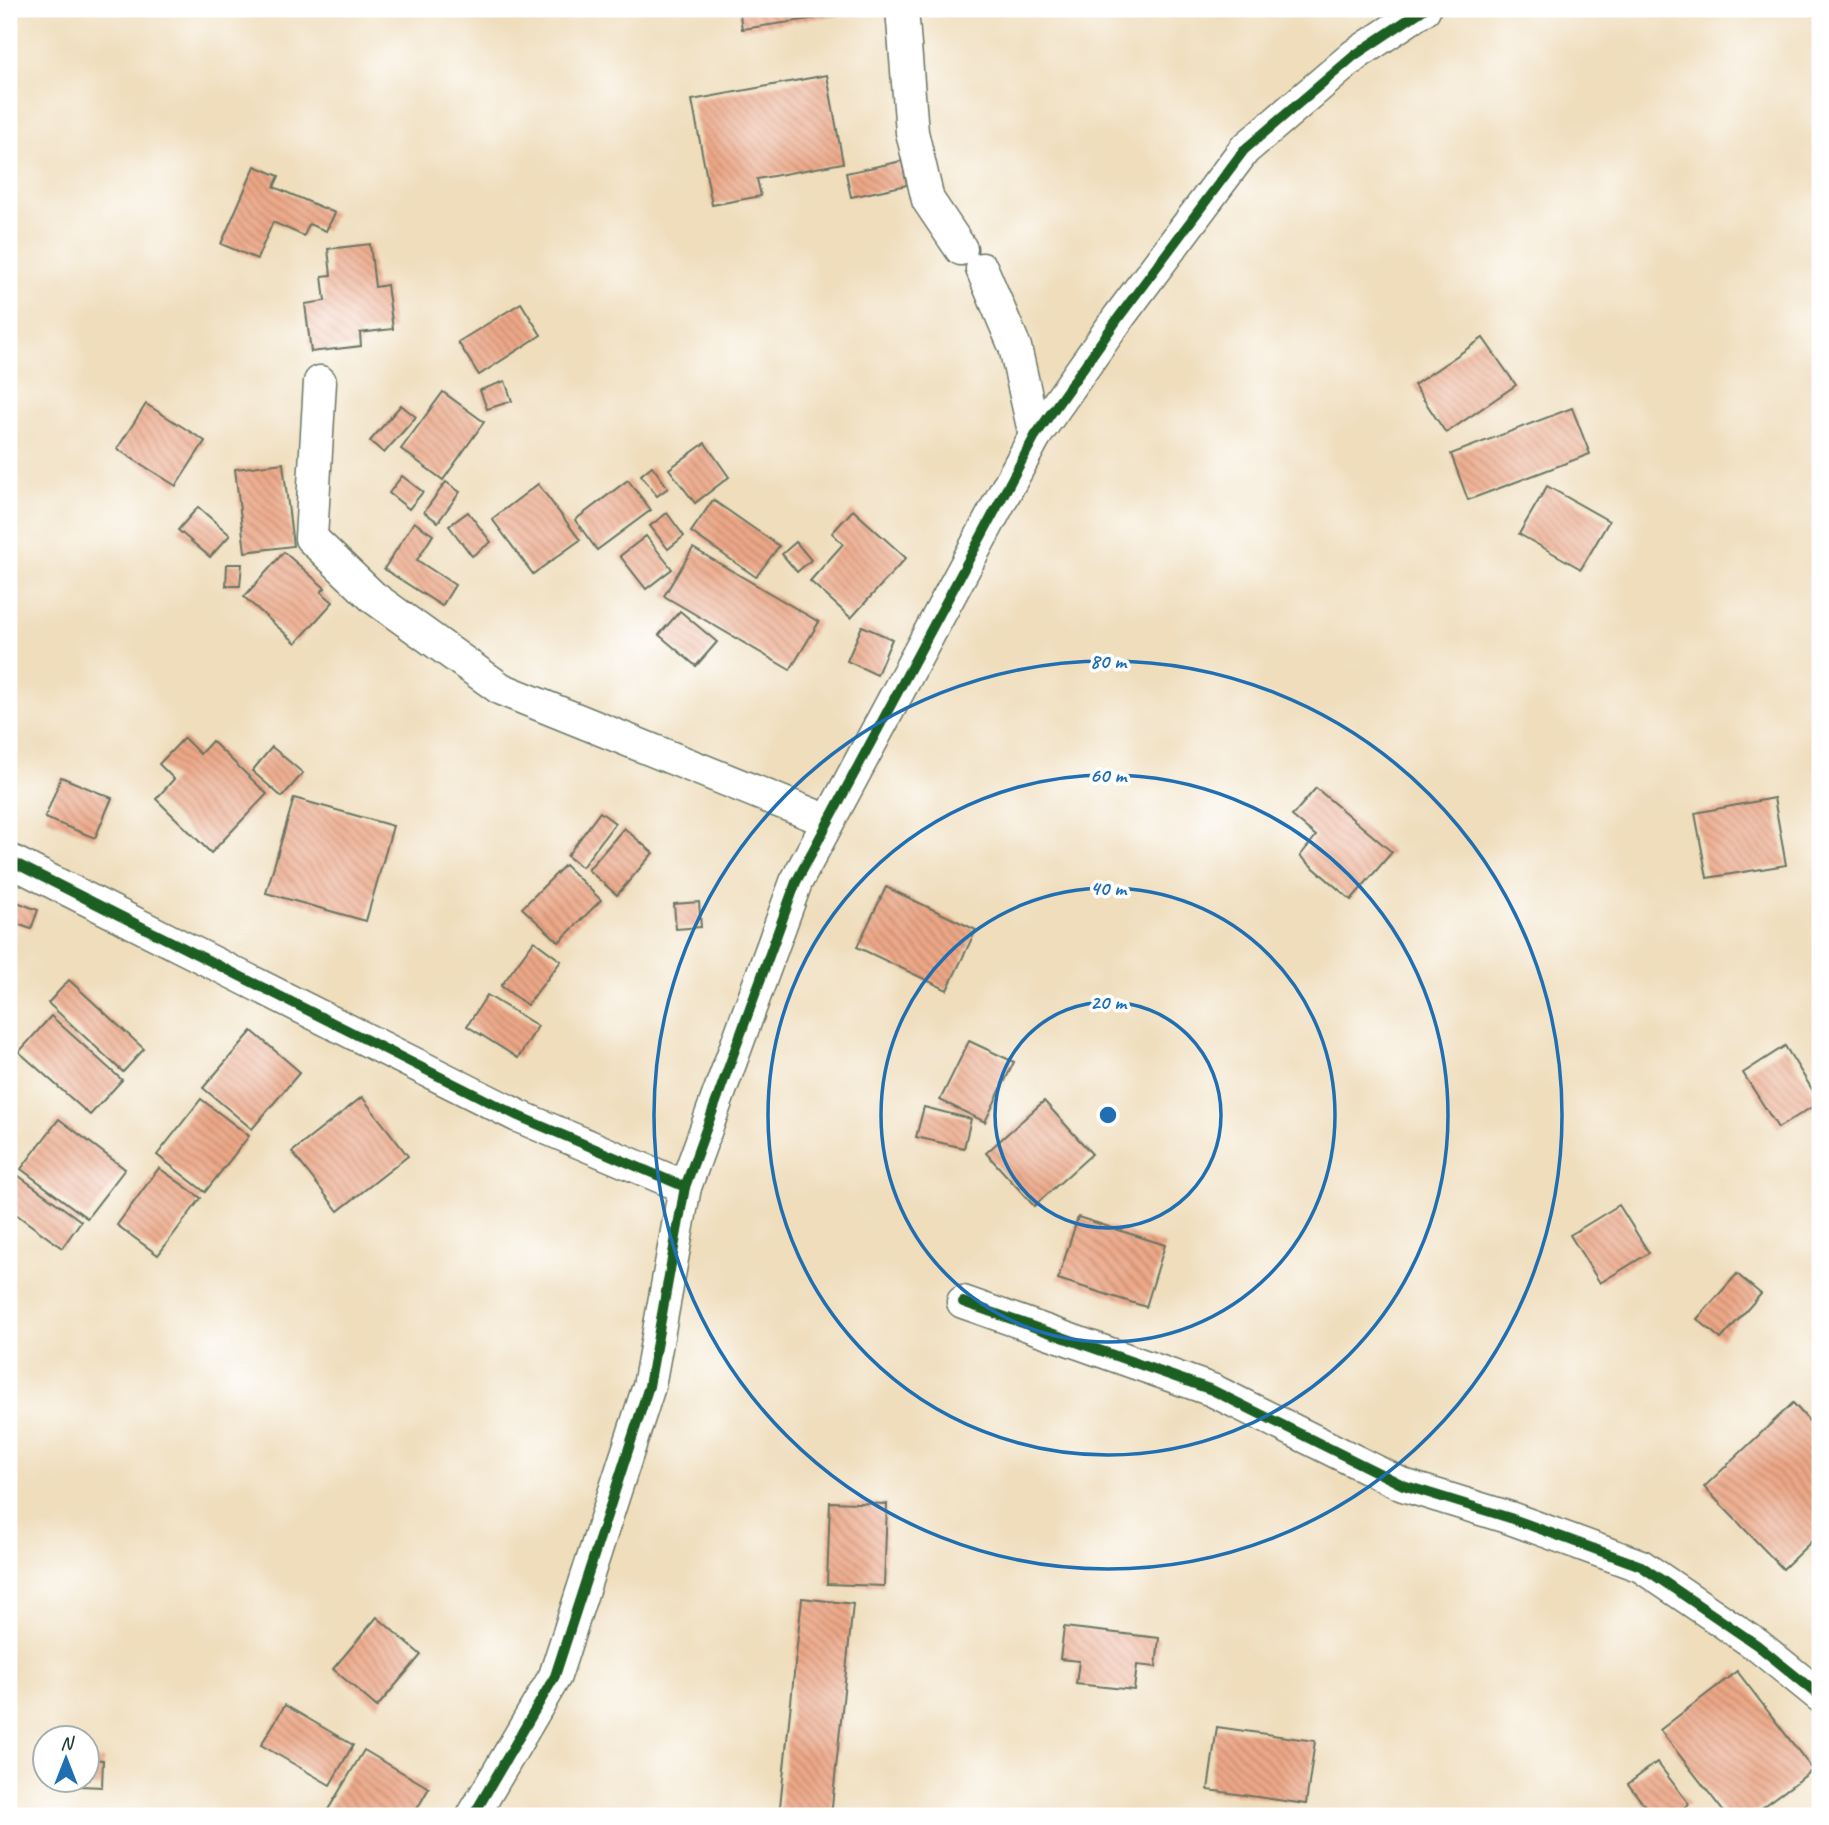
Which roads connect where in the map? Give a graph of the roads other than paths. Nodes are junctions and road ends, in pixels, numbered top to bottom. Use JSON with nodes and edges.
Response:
{"nodes":[{"id":1,"x":902,"y":9,"type":"edge"},
{"id":2,"x":1424,"y":9,"type":"edge"},
{"id":3,"x":320,"y":382,"type":"dead end"},
{"id":4,"x":1035,"y":436,"type":"junction"},
{"id":5,"x":828,"y":821,"type":"junction"},
{"id":6,"x":9,"y":860,"type":"edge"},
{"id":7,"x":685,"y":1187,"type":"junction"},
{"id":8,"x":963,"y":1302,"type":"dead end"},
{"id":9,"x":1820,"y":1696,"type":"edge"},
{"id":10,"x":473,"y":1816,"type":"edge"}],
"edges":[{"from":1,"to":4,"type":"street"},
{"from":2,"to":4,"type":"street"},
{"from":3,"to":5,"type":"street"},
{"from":4,"to":5,"type":"street"},
{"from":5,"to":7,"type":"street"},
{"from":6,"to":7,"type":"street"},
{"from":7,"to":10,"type":"street"},
{"from":8,"to":9,"type":"street"}]}
